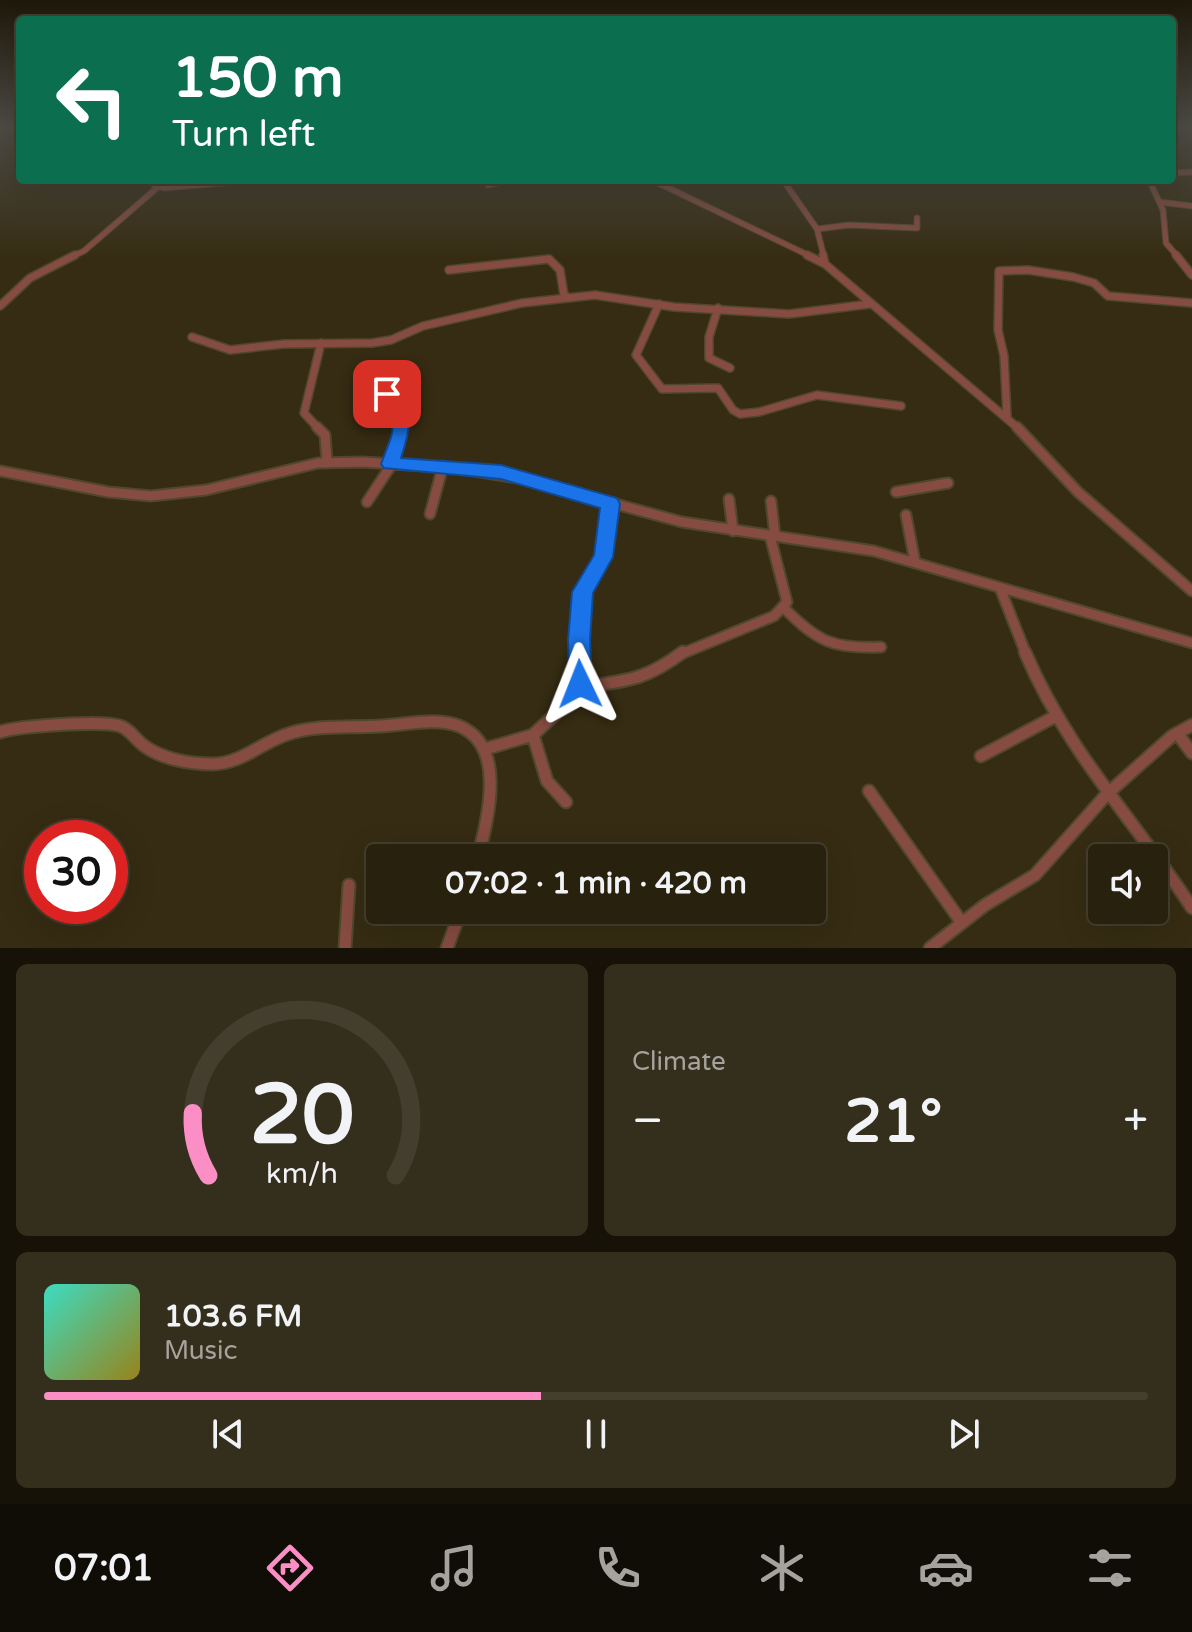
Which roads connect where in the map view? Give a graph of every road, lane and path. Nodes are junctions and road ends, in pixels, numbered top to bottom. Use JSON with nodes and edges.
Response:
{"nodes":[{"id":1,"x":156,"y":184,"type":"edge"},
{"id":2,"x":493,"y":184,"type":"edge"},
{"id":3,"x":660,"y":184,"type":"edge"},
{"id":4,"x":786,"y":184,"type":"edge"},
{"id":5,"x":1151,"y":184,"type":"edge"},
{"id":6,"x":488,"y":185,"type":"dead end"},
{"id":7,"x":1160,"y":202,"type":"junction"},
{"id":8,"x":1192,"y":206,"type":"edge"},
{"id":9,"x":917,"y":218,"type":"dead end"},
{"id":10,"x":817,"y":229,"type":"junction"},
{"id":11,"x":825,"y":264,"type":"junction"},
{"id":12,"x":449,"y":270,"type":"dead end"},
{"id":13,"x":1192,"y":275,"type":"edge"},
{"id":14,"x":569,"y":298,"type":"junction"},
{"id":15,"x":1192,"y":303,"type":"edge"},
{"id":16,"x":659,"y":304,"type":"junction"},
{"id":17,"x":870,"y":304,"type":"junction"},
{"id":18,"x":0,"y":306,"type":"edge"},
{"id":19,"x":718,"y":308,"type":"junction"},
{"id":20,"x":192,"y":337,"type":"dead end"},
{"id":21,"x":321,"y":343,"type":"junction"},
{"id":22,"x":730,"y":368,"type":"dead end"},
{"id":23,"x":367,"y":389,"type":"dead end"},
{"id":24,"x":901,"y":406,"type":"dead end"},
{"id":25,"x":1007,"y":417,"type":"junction"},
{"id":26,"x":327,"y":462,"type":"junction"},
{"id":27,"x":391,"y":464,"type":"junction"},
{"id":28,"x":443,"y":466,"type":"junction"},
{"id":29,"x":0,"y":471,"type":"edge"},
{"id":30,"x":948,"y":483,"type":"dead end"},
{"id":31,"x":896,"y":492,"type":"dead end"},
{"id":32,"x":729,"y":499,"type":"dead end"},
{"id":33,"x":771,"y":501,"type":"dead end"},
{"id":34,"x":367,"y":502,"type":"dead end"},
{"id":35,"x":610,"y":504,"type":"junction"},
{"id":36,"x":430,"y":514,"type":"dead end"},
{"id":37,"x":906,"y":515,"type":"dead end"},
{"id":38,"x":733,"y":531,"type":"junction"},
{"id":39,"x":773,"y":536,"type":"junction"},
{"id":40,"x":915,"y":562,"type":"junction"},
{"id":41,"x":1000,"y":588,"type":"junction"},
{"id":42,"x":1192,"y":591,"type":"edge"},
{"id":43,"x":784,"y":608,"type":"junction"},
{"id":44,"x":1192,"y":643,"type":"edge"},
{"id":45,"x":881,"y":647,"type":"dead end"},
{"id":46,"x":584,"y":687,"type":"junction"},
{"id":47,"x":1056,"y":716,"type":"junction"},
{"id":48,"x":1192,"y":725,"type":"edge"},
{"id":49,"x":0,"y":732,"type":"edge"},
{"id":50,"x":1177,"y":733,"type":"junction"},
{"id":51,"x":533,"y":735,"type":"junction"},
{"id":52,"x":485,"y":749,"type":"junction"},
{"id":53,"x":1192,"y":753,"type":"edge"},
{"id":54,"x":981,"y":756,"type":"dead end"},
{"id":55,"x":869,"y":791,"type":"dead end"},
{"id":56,"x":1107,"y":794,"type":"junction"},
{"id":57,"x":566,"y":802,"type":"dead end"},
{"id":58,"x":481,"y":844,"type":"edge"},
{"id":59,"x":349,"y":885,"type":"dead end"},
{"id":60,"x":1192,"y":908,"type":"edge"},
{"id":61,"x":962,"y":923,"type":"junction"},
{"id":62,"x":456,"y":924,"type":"edge"},
{"id":63,"x":345,"y":948,"type":"edge"},
{"id":64,"x":447,"y":948,"type":"edge"},
{"id":65,"x":930,"y":948,"type":"edge"}],
"edges":[{"from":1,"to":18,"type":"street"},
{"from":2,"to":6,"type":"street"},
{"from":3,"to":11,"type":"street"},
{"from":4,"to":10,"type":"street"},
{"from":5,"to":7,"type":"street"},
{"from":7,"to":8,"type":"street"},
{"from":7,"to":13,"type":"street"},
{"from":9,"to":10,"type":"street"},
{"from":10,"to":11,"type":"street"},
{"from":11,"to":17,"type":"street"},
{"from":12,"to":14,"type":"street"},
{"from":14,"to":16,"type":"street"},
{"from":14,"to":21,"type":"street"},
{"from":15,"to":25,"type":"street"},
{"from":16,"to":19,"type":"street"},
{"from":16,"to":24,"type":"street"},
{"from":17,"to":19,"type":"street"},
{"from":17,"to":25,"type":"street"},
{"from":19,"to":22,"type":"street"},
{"from":20,"to":21,"type":"street"},
{"from":21,"to":26,"type":"street"},
{"from":23,"to":27,"type":"street"},
{"from":25,"to":42,"type":"street"},
{"from":26,"to":27,"type":"street"},
{"from":26,"to":29,"type":"street"},
{"from":27,"to":28,"type":"street"},
{"from":27,"to":34,"type":"street"},
{"from":28,"to":35,"type":"street"},
{"from":28,"to":36,"type":"street"},
{"from":30,"to":31,"type":"street"},
{"from":32,"to":38,"type":"street"},
{"from":33,"to":39,"type":"street"},
{"from":35,"to":38,"type":"street"},
{"from":35,"to":46,"type":"street"},
{"from":37,"to":40,"type":"street"},
{"from":38,"to":39,"type":"street"},
{"from":39,"to":40,"type":"street"},
{"from":39,"to":43,"type":"street"},
{"from":40,"to":41,"type":"street"},
{"from":41,"to":44,"type":"street"},
{"from":41,"to":47,"type":"street"},
{"from":43,"to":45,"type":"street"},
{"from":43,"to":46,"type":"street"},
{"from":46,"to":51,"type":"street"},
{"from":47,"to":54,"type":"street"},
{"from":47,"to":56,"type":"street"},
{"from":48,"to":50,"type":"street"},
{"from":49,"to":52,"type":"street"},
{"from":50,"to":53,"type":"street"},
{"from":50,"to":56,"type":"street"},
{"from":51,"to":52,"type":"street"},
{"from":51,"to":57,"type":"street"},
{"from":52,"to":58,"type":"street"},
{"from":55,"to":61,"type":"street"},
{"from":56,"to":60,"type":"street"},
{"from":56,"to":61,"type":"street"},
{"from":59,"to":63,"type":"street"},
{"from":61,"to":65,"type":"street"},
{"from":62,"to":64,"type":"street"}]}
